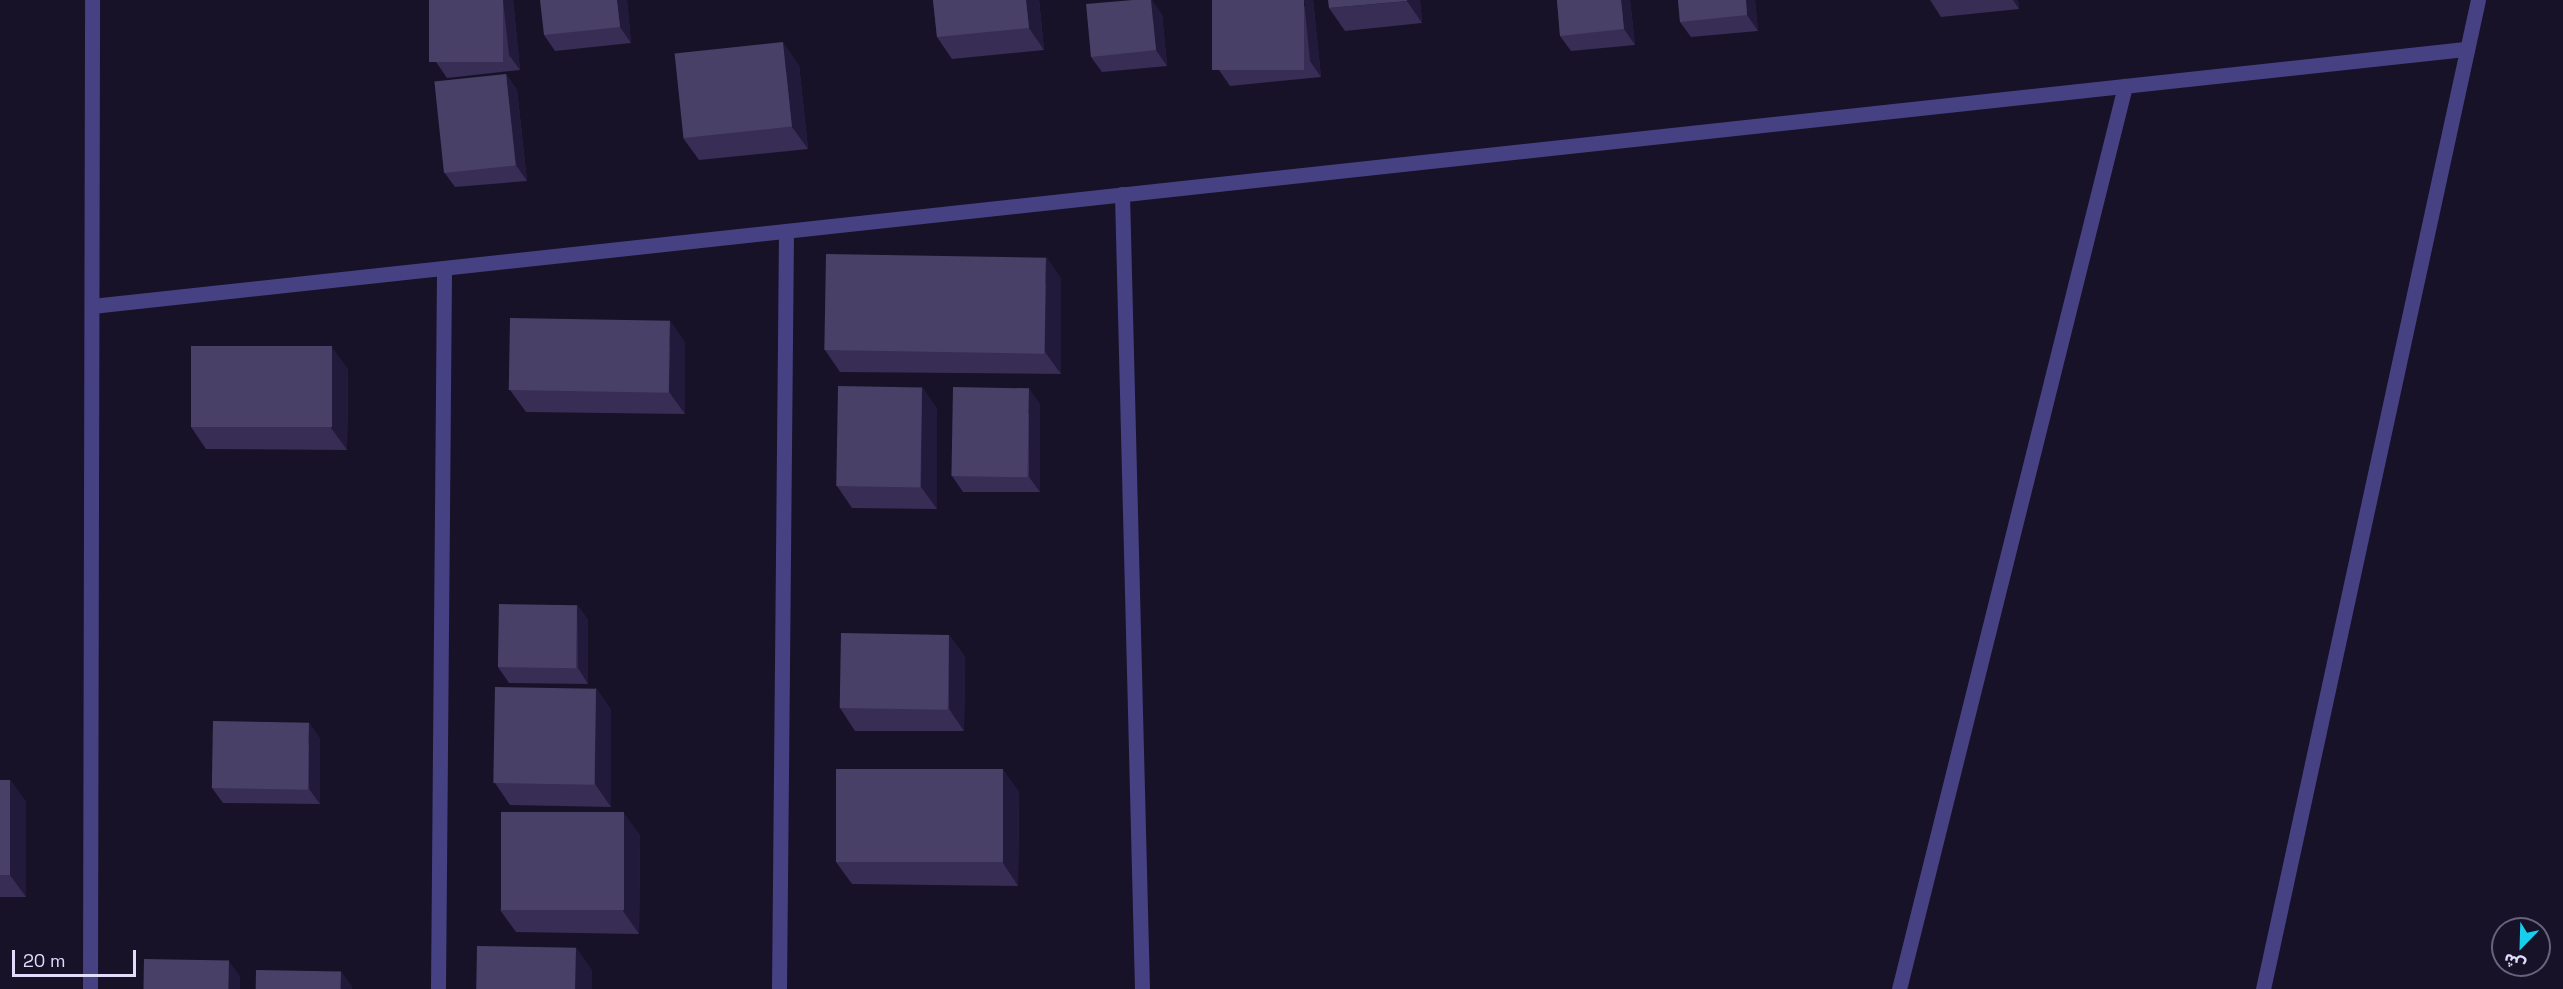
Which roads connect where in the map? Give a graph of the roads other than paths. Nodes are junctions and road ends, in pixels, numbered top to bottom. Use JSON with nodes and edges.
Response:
{"nodes":[{"id":1,"x":92,"y":0,"type":"edge"},
{"id":2,"x":2478,"y":0,"type":"edge"},
{"id":3,"x":2467,"y":49,"type":"junction"},
{"id":4,"x":2125,"y":86,"type":"junction"},
{"id":5,"x":1122,"y":194,"type":"junction"},
{"id":6,"x":786,"y":231,"type":"junction"},
{"id":7,"x":444,"y":268,"type":"junction"},
{"id":8,"x":92,"y":306,"type":"junction"},
{"id":9,"x":90,"y":989,"type":"edge"},
{"id":10,"x":438,"y":989,"type":"edge"},
{"id":11,"x":779,"y":989,"type":"edge"},
{"id":12,"x":1142,"y":989,"type":"edge"},
{"id":13,"x":1899,"y":989,"type":"edge"},
{"id":14,"x":2263,"y":989,"type":"edge"}],
"edges":[{"from":1,"to":8,"type":"street"},
{"from":2,"to":3,"type":"street"},
{"from":3,"to":4,"type":"street"},
{"from":3,"to":14,"type":"street"},
{"from":4,"to":5,"type":"street"},
{"from":4,"to":13,"type":"street"},
{"from":5,"to":6,"type":"street"},
{"from":5,"to":12,"type":"street"},
{"from":6,"to":7,"type":"street"},
{"from":6,"to":11,"type":"street"},
{"from":7,"to":8,"type":"street"},
{"from":7,"to":10,"type":"street"},
{"from":8,"to":9,"type":"street"}]}
